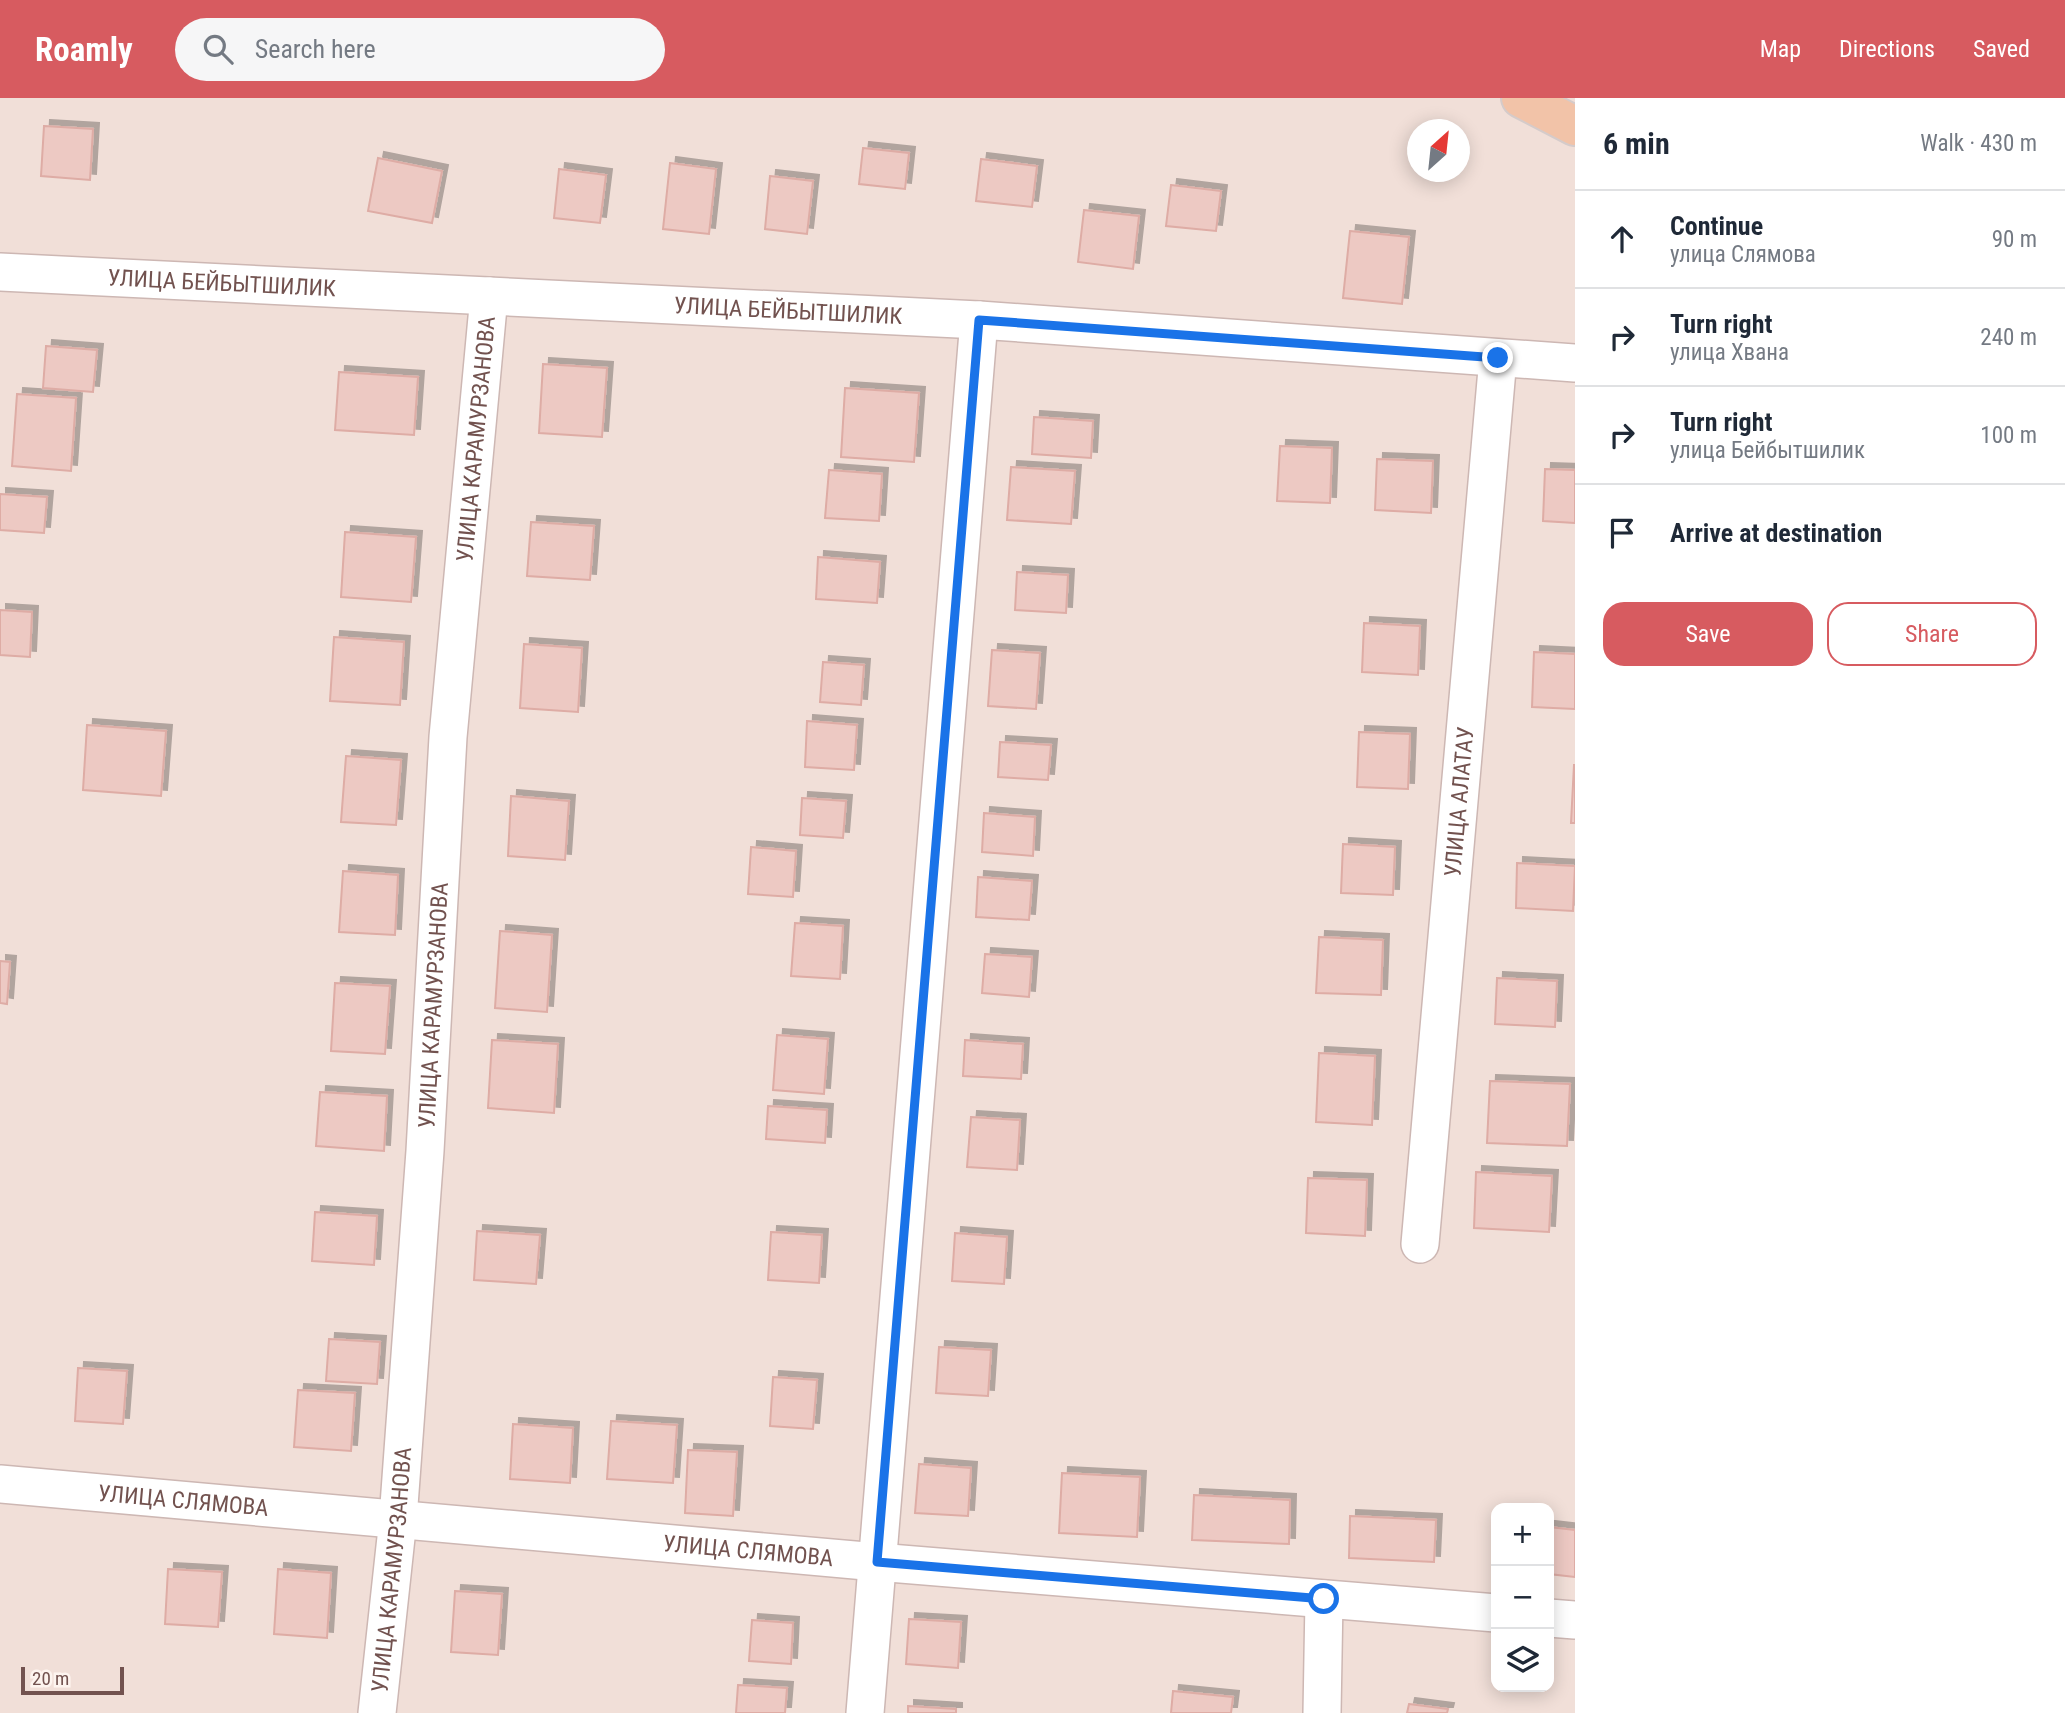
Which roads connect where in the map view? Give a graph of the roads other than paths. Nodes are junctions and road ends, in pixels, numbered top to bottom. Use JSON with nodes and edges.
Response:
{"nodes":[{"id":1,"x":1521,"y":98,"type":"edge"},
{"id":2,"x":1575,"y":126,"type":"edge"},
{"id":3,"x":0,"y":272,"type":"edge"},
{"id":4,"x":489,"y":296,"type":"junction"},
{"id":5,"x":979,"y":320,"type":"junction"},
{"id":6,"x":1498,"y":358,"type":"junction"},
{"id":7,"x":1575,"y":363,"type":"edge"},
{"id":8,"x":1420,"y":1244,"type":"dead end"},
{"id":9,"x":0,"y":1484,"type":"edge"},
{"id":10,"x":398,"y":1519,"type":"junction"},
{"id":11,"x":877,"y":1562,"type":"junction"},
{"id":12,"x":1324,"y":1599,"type":"junction"},
{"id":13,"x":1491,"y":1613,"type":"edge"},
{"id":14,"x":1554,"y":1618,"type":"edge"},
{"id":15,"x":1575,"y":1620,"type":"edge"},
{"id":16,"x":377,"y":1713,"type":"edge"},
{"id":17,"x":865,"y":1713,"type":"edge"},
{"id":18,"x":1322,"y":1713,"type":"edge"}],
"edges":[{"from":1,"to":2,"type":"main road"},
{"from":3,"to":4,"type":"street","name":"УЛИЦА БЕЙБЫТШИЛИК"},
{"from":4,"to":5,"type":"street","name":"УЛИЦА БЕЙБЫТШИЛИК"},
{"from":4,"to":10,"type":"street","name":"УЛИЦА КАРАМУРЗАНОВА"},
{"from":5,"to":6,"type":"street","name":"УЛИЦА БЕЙБЫТШИЛИК"},
{"from":5,"to":11,"type":"street"},
{"from":6,"to":7,"type":"street","name":"УЛИЦА БЕЙБЫТШИЛИК"},
{"from":6,"to":8,"type":"street","name":"УЛИЦА АЛАТАУ"},
{"from":9,"to":10,"type":"street","name":"УЛИЦА СЛЯМОВА"},
{"from":10,"to":11,"type":"street","name":"УЛИЦА СЛЯМОВА"},
{"from":10,"to":16,"type":"street","name":"УЛИЦА КАРАМУРЗАНОВА"},
{"from":11,"to":12,"type":"street","name":"УЛИЦА СЛЯМОВА"},
{"from":11,"to":17,"type":"street"},
{"from":12,"to":13,"type":"street","name":"УЛИЦА СЛЯМОВА"},
{"from":12,"to":18,"type":"street"},
{"from":14,"to":15,"type":"street"}]}
